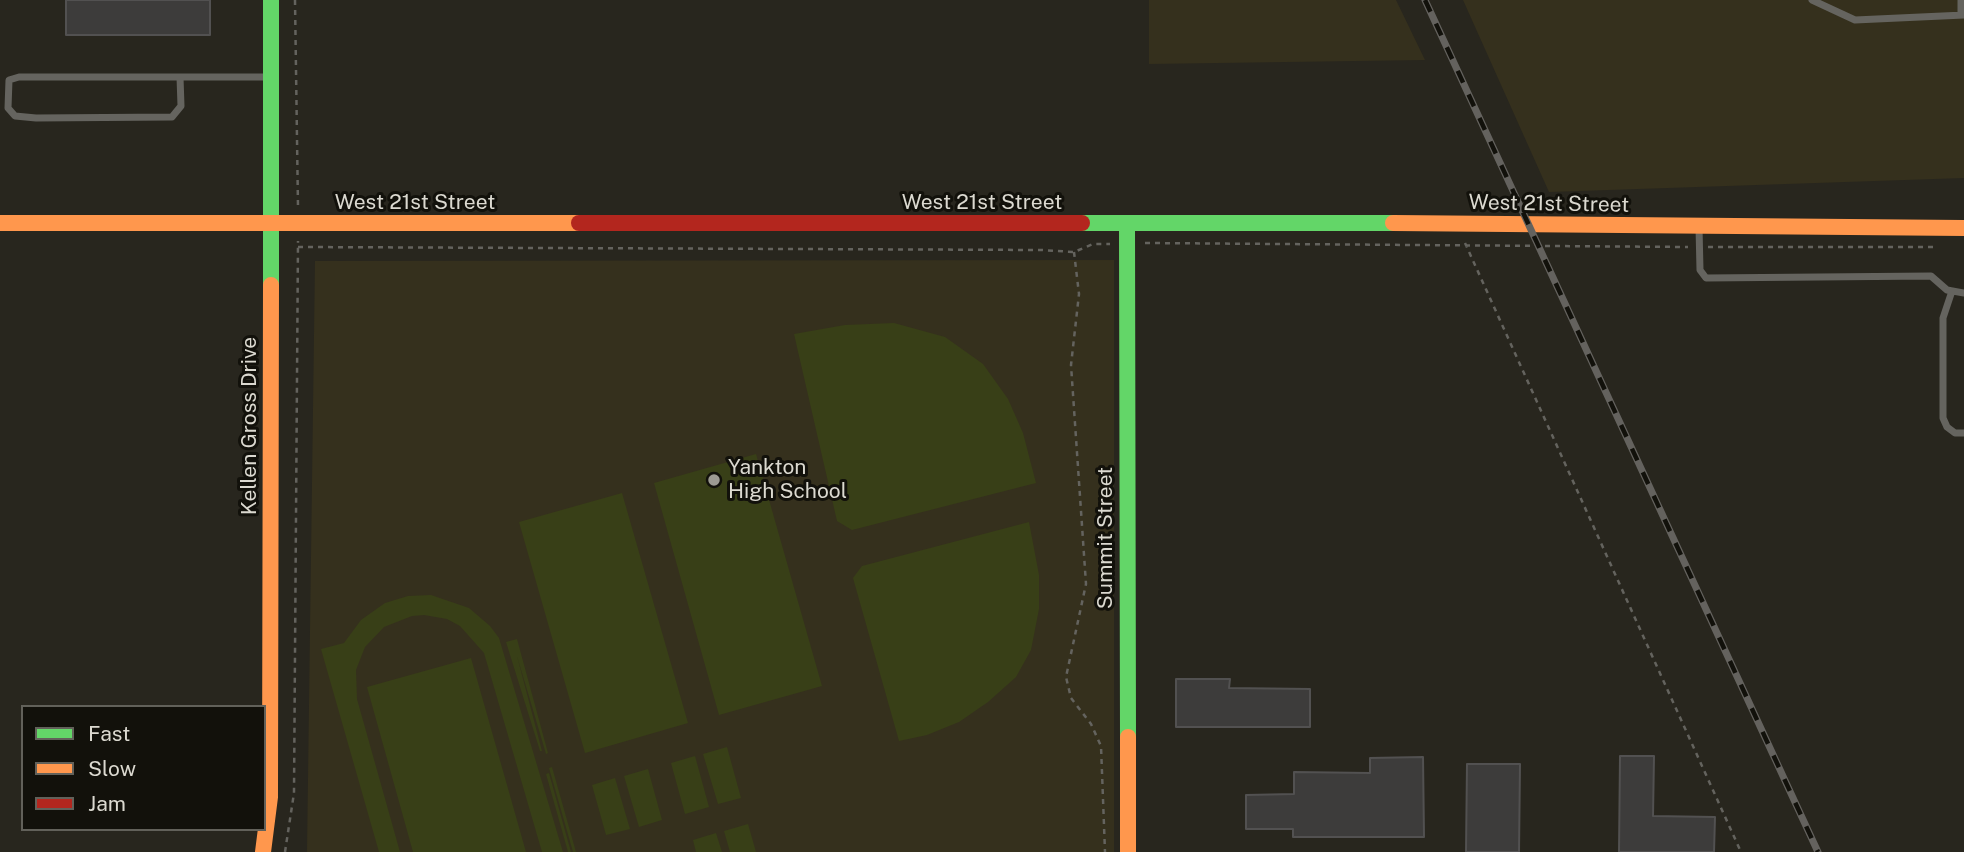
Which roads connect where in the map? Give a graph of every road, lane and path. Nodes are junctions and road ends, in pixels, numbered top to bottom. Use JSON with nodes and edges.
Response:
{"nodes":[{"id":1,"x":271,"y":0,"type":"edge"},
{"id":2,"x":295,"y":0,"type":"edge"},
{"id":3,"x":1812,"y":0,"type":"edge"},
{"id":4,"x":1961,"y":0,"type":"edge"},
{"id":5,"x":1963,"y":15,"type":"edge"},
{"id":6,"x":180,"y":76,"type":"junction"},
{"id":7,"x":271,"y":76,"type":"junction"},
{"id":8,"x":0,"y":223,"type":"edge"},
{"id":9,"x":271,"y":224,"type":"junction"},
{"id":10,"x":298,"y":224,"type":"junction"},
{"id":11,"x":1127,"y":224,"type":"junction"},
{"id":12,"x":1699,"y":227,"type":"junction"},
{"id":13,"x":1964,"y":228,"type":"edge"},
{"id":14,"x":1465,"y":243,"type":"dead end"},
{"id":15,"x":1074,"y":253,"type":"dead end"},
{"id":16,"x":1952,"y":291,"type":"junction"},
{"id":17,"x":1964,"y":293,"type":"edge"},
{"id":18,"x":1964,"y":433,"type":"edge"},
{"id":19,"x":266,"y":828,"type":"edge"},
{"id":20,"x":266,"y":831,"type":"edge"},
{"id":21,"x":263,"y":852,"type":"edge"},
{"id":22,"x":285,"y":852,"type":"edge"},
{"id":23,"x":1105,"y":852,"type":"edge"},
{"id":24,"x":1128,"y":852,"type":"edge"},
{"id":25,"x":1741,"y":852,"type":"edge"}],
"edges":[{"from":1,"to":7,"type":"street","name":"Kellen Gross Drive"},
{"from":2,"to":10,"type":"path"},
{"from":3,"to":5,"type":"lane"},
{"from":4,"to":5,"type":"lane"},
{"from":6,"to":6,"type":"lane"},
{"from":6,"to":7,"type":"lane"},
{"from":7,"to":9,"type":"street","name":"Kellen Gross Drive"},
{"from":8,"to":9,"type":"street","name":"West 21st Street"},
{"from":9,"to":10,"type":"street","name":"West 21st Street"},
{"from":9,"to":19,"type":"street","name":"Kellen Gross Drive"},
{"from":10,"to":11,"type":"street","name":"West 21st Street"},
{"from":10,"to":22,"type":"path"},
{"from":11,"to":12,"type":"street","name":"West 21st Street"},
{"from":11,"to":24,"type":"street","name":"Summit Street"},
{"from":12,"to":13,"type":"street","name":"West 21st Street"},
{"from":12,"to":16,"type":"lane"},
{"from":14,"to":25,"type":"path"},
{"from":15,"to":23,"type":"path"},
{"from":16,"to":17,"type":"lane"},
{"from":16,"to":18,"type":"lane"},
{"from":20,"to":21,"type":"street","name":"Kellen Gross Drive"}]}
